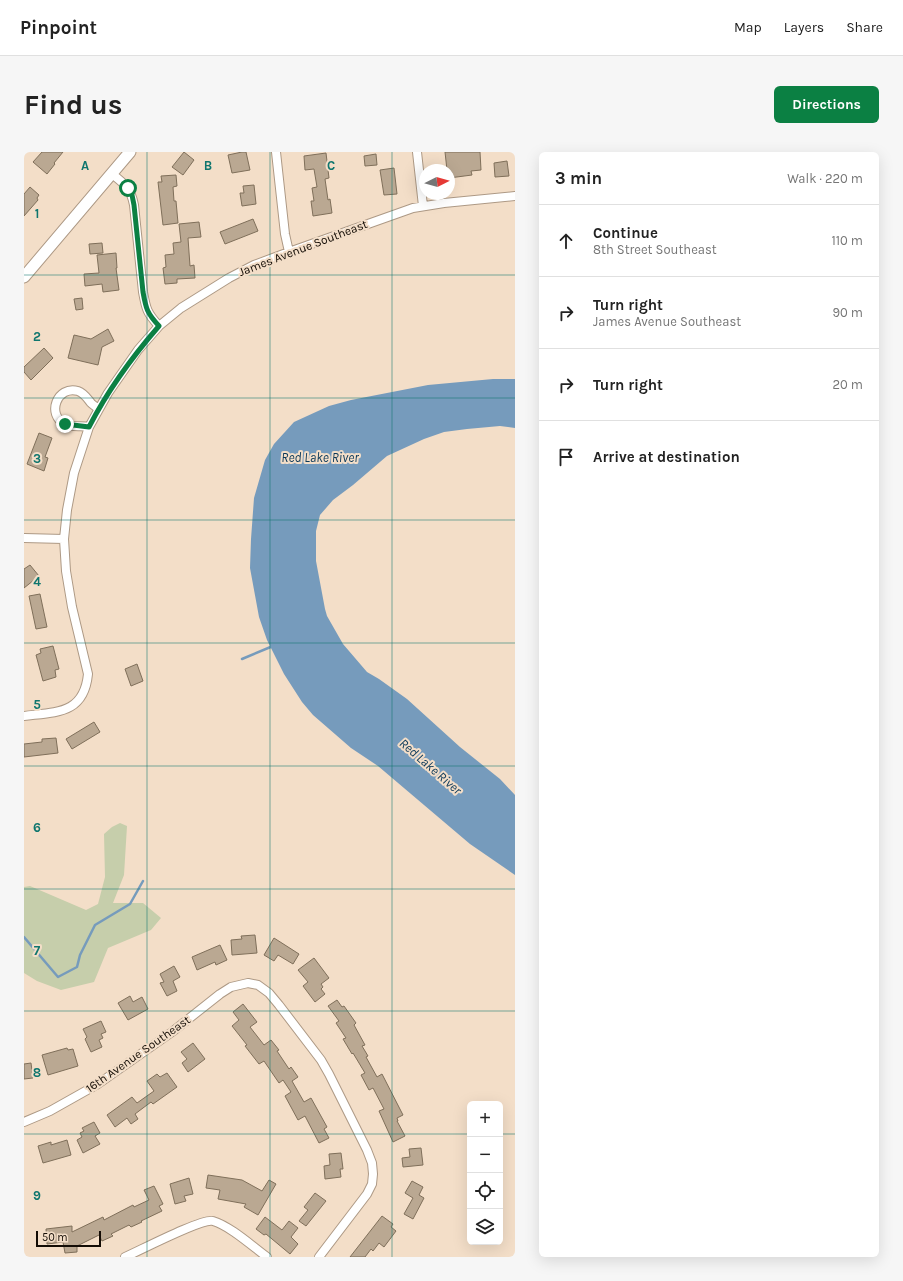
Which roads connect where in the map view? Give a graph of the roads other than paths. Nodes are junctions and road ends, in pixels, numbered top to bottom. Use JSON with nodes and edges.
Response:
{"nodes":[{"id":1,"x":130,"y":152,"type":"edge"},
{"id":2,"x":276,"y":152,"type":"edge"},
{"id":3,"x":417,"y":152,"type":"edge"},
{"id":4,"x":112,"y":174,"type":"junction"},
{"id":5,"x":515,"y":196,"type":"edge"},
{"id":6,"x":423,"y":206,"type":"junction"},
{"id":7,"x":290,"y":252,"type":"junction"},
{"id":8,"x":24,"y":277,"type":"edge"},
{"id":9,"x":159,"y":326,"type":"junction"},
{"id":10,"x":99,"y":409,"type":"junction"},
{"id":11,"x":89,"y":427,"type":"junction"},
{"id":12,"x":24,"y":538,"type":"edge"},
{"id":13,"x":64,"y":539,"type":"junction"},
{"id":14,"x":24,"y":716,"type":"edge"},
{"id":15,"x":24,"y":1122,"type":"edge"},
{"id":16,"x":125,"y":1257,"type":"edge"},
{"id":17,"x":267,"y":1257,"type":"edge"},
{"id":18,"x":319,"y":1257,"type":"edge"}],
"edges":[{"from":1,"to":4,"type":"street"},
{"from":2,"to":7,"type":"street"},
{"from":3,"to":6,"type":"street"},
{"from":4,"to":8,"type":"street"},
{"from":4,"to":9,"type":"street"},
{"from":5,"to":6,"type":"street","name":"James Avenue Southeast"},
{"from":6,"to":7,"type":"street","name":"James Avenue Southeast"},
{"from":7,"to":9,"type":"street","name":"James Avenue Southeast"},
{"from":9,"to":10,"type":"street","name":"James Avenue Southeast"},
{"from":10,"to":11,"type":"street","name":"James Avenue Southeast"},
{"from":10,"to":11,"type":"street"},
{"from":11,"to":13,"type":"street","name":"James Avenue Southeast"},
{"from":12,"to":13,"type":"street"},
{"from":13,"to":14,"type":"street","name":"James Avenue Southeast"},
{"from":15,"to":18,"type":"street","name":"16th Avenue Southeast"},
{"from":16,"to":17,"type":"street"}]}
